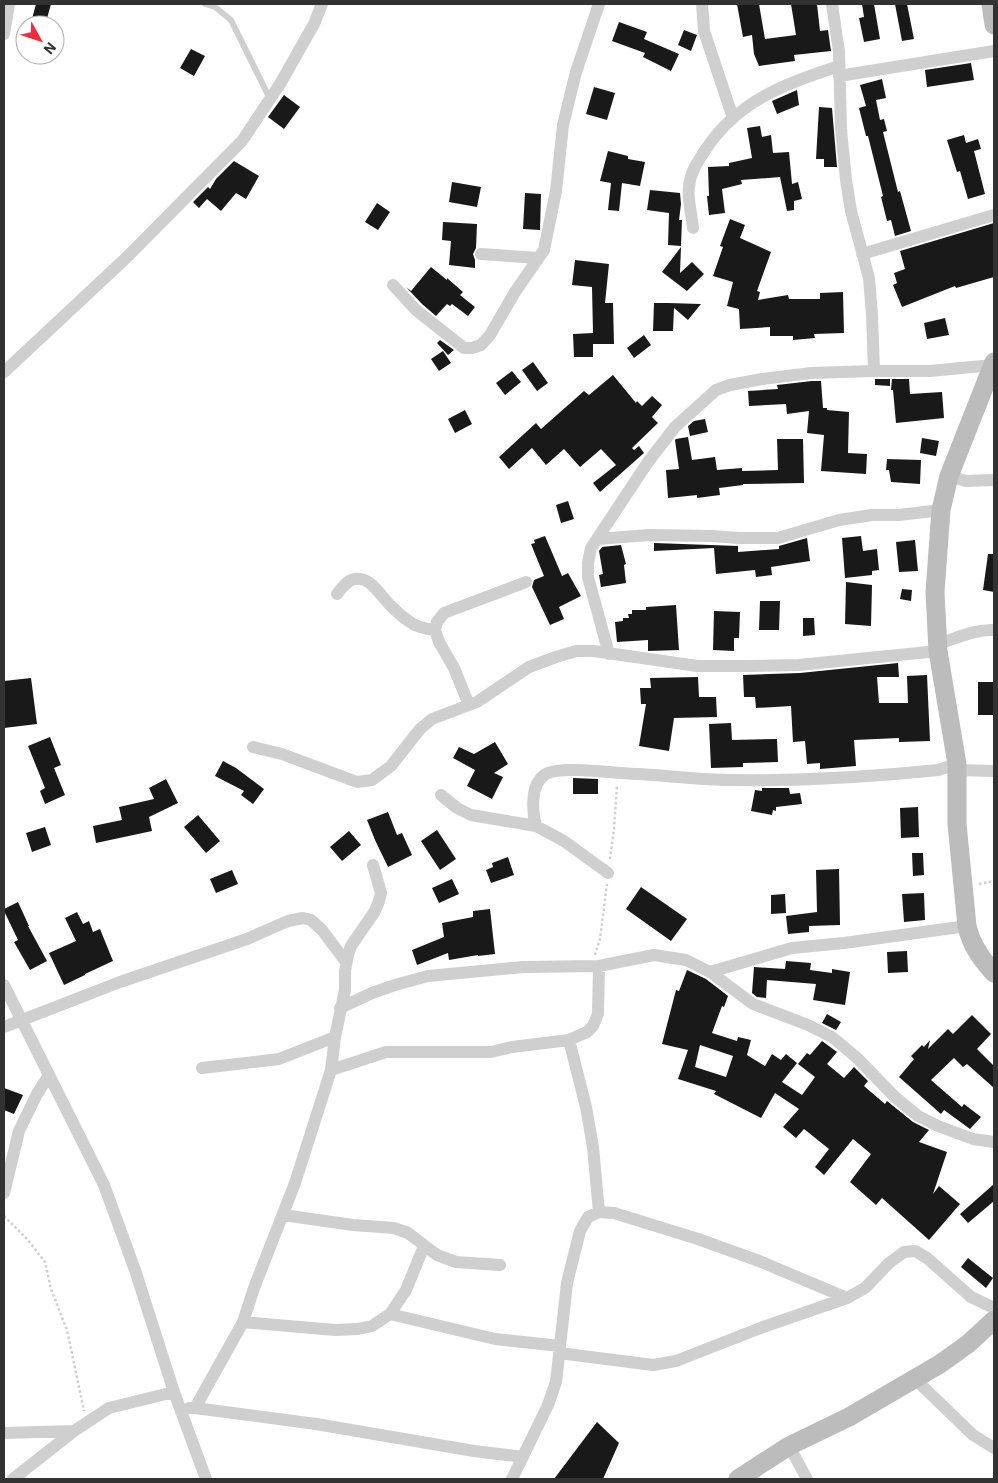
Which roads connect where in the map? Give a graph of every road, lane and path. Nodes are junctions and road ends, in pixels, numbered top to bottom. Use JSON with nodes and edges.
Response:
{"nodes":[{"id":1,"x":9,"y":4,"type":"edge"},
{"id":2,"x":205,"y":4,"type":"edge"},
{"id":3,"x":322,"y":4,"type":"edge"},
{"id":4,"x":599,"y":4,"type":"edge"},
{"id":5,"x":702,"y":4,"type":"edge"},
{"id":6,"x":832,"y":4,"type":"edge"},
{"id":7,"x":991,"y":4,"type":"edge"},
{"id":8,"x":994,"y":25,"type":"edge"},
{"id":9,"x":4,"y":34,"type":"edge"},
{"id":10,"x":994,"y":51,"type":"edge"},
{"id":11,"x":839,"y":71,"type":"junction"},
{"id":12,"x":270,"y":99,"type":"junction"},
{"id":13,"x":732,"y":118,"type":"junction"},
{"id":14,"x":994,"y":215,"type":"edge"},
{"id":15,"x":693,"y":228,"type":"dead end"},
{"id":16,"x":481,"y":254,"type":"dead end"},
{"id":17,"x":862,"y":254,"type":"junction"},
{"id":18,"x":538,"y":258,"type":"junction"},
{"id":19,"x":394,"y":286,"type":"dead end"},
{"id":20,"x":994,"y":363,"type":"edge"},
{"id":21,"x":874,"y":371,"type":"junction"},
{"id":22,"x":4,"y":372,"type":"edge"},
{"id":23,"x":949,"y":476,"type":"junction"},
{"id":24,"x":994,"y":480,"type":"edge"},
{"id":25,"x":941,"y":510,"type":"junction"},
{"id":26,"x":598,"y":538,"type":"junction"},
{"id":27,"x":526,"y":582,"type":"dead end"},
{"id":28,"x":337,"y":594,"type":"dead end"},
{"id":29,"x":435,"y":630,"type":"junction"},
{"id":30,"x":994,"y":630,"type":"edge"},
{"id":31,"x":938,"y":648,"type":"junction"},
{"id":32,"x":609,"y":654,"type":"junction"},
{"id":33,"x":469,"y":705,"type":"junction"},
{"id":34,"x":253,"y":747,"type":"dead end"},
{"id":35,"x":956,"y":767,"type":"junction"},
{"id":36,"x":994,"y":771,"type":"edge"},
{"id":37,"x":441,"y":795,"type":"dead end"},
{"id":38,"x":536,"y":826,"type":"junction"},
{"id":39,"x":373,"y":865,"type":"dead end"},
{"id":40,"x":608,"y":873,"type":"dead end"},
{"id":41,"x":967,"y":926,"type":"junction"},
{"id":42,"x":346,"y":962,"type":"junction"},
{"id":43,"x":599,"y":966,"type":"junction"},
{"id":44,"x":710,"y":972,"type":"junction"},
{"id":45,"x":994,"y":973,"type":"edge"},
{"id":46,"x":4,"y":985,"type":"edge"},
{"id":47,"x":340,"y":1008,"type":"junction"},
{"id":48,"x":22,"y":1021,"type":"junction"},
{"id":49,"x":4,"y":1027,"type":"edge"},
{"id":50,"x":335,"y":1037,"type":"junction"},
{"id":51,"x":569,"y":1040,"type":"junction"},
{"id":52,"x":202,"y":1068,"type":"dead end"},
{"id":53,"x":331,"y":1070,"type":"junction"},
{"id":54,"x":49,"y":1075,"type":"junction"},
{"id":55,"x":994,"y":1142,"type":"edge"},
{"id":56,"x":4,"y":1193,"type":"edge"},
{"id":57,"x":598,"y":1212,"type":"junction"},
{"id":58,"x":284,"y":1215,"type":"junction"},
{"id":59,"x":4,"y":1216,"type":"edge"},
{"id":60,"x":424,"y":1246,"type":"junction"},
{"id":61,"x":500,"y":1265,"type":"dead end"},
{"id":62,"x":846,"y":1298,"type":"junction"},
{"id":63,"x":994,"y":1308,"type":"edge"},
{"id":64,"x":390,"y":1314,"type":"junction"},
{"id":65,"x":994,"y":1320,"type":"edge"},
{"id":66,"x":243,"y":1322,"type":"junction"},
{"id":67,"x":560,"y":1350,"type":"junction"},
{"id":68,"x":914,"y":1379,"type":"junction"},
{"id":69,"x":174,"y":1392,"type":"junction"},
{"id":70,"x":195,"y":1408,"type":"junction"},
{"id":71,"x":180,"y":1409,"type":"junction"},
{"id":72,"x":86,"y":1423,"type":"junction"},
{"id":73,"x":74,"y":1431,"type":"junction"},
{"id":74,"x":4,"y":1433,"type":"edge"},
{"id":75,"x":789,"y":1446,"type":"junction"},
{"id":76,"x":994,"y":1448,"type":"edge"},
{"id":77,"x":523,"y":1457,"type":"junction"},
{"id":78,"x":13,"y":1479,"type":"edge"},
{"id":79,"x":206,"y":1479,"type":"edge"},
{"id":80,"x":512,"y":1479,"type":"edge"},
{"id":81,"x":738,"y":1479,"type":"edge"},
{"id":82,"x":807,"y":1479,"type":"edge"}],
"edges":[{"from":1,"to":9,"type":"street"},
{"from":2,"to":12,"type":"lane"},
{"from":3,"to":12,"type":"street"},
{"from":4,"to":18,"type":"street"},
{"from":5,"to":13,"type":"street"},
{"from":6,"to":11,"type":"street"},
{"from":7,"to":8,"type":"street"},
{"from":10,"to":11,"type":"street"},
{"from":11,"to":13,"type":"street"},
{"from":11,"to":17,"type":"street"},
{"from":12,"to":22,"type":"street"},
{"from":13,"to":15,"type":"street"},
{"from":14,"to":17,"type":"street"},
{"from":16,"to":18,"type":"street"},
{"from":17,"to":21,"type":"street"},
{"from":18,"to":19,"type":"street"},
{"from":20,"to":21,"type":"street"},
{"from":20,"to":23,"type":"street"},
{"from":21,"to":26,"type":"street"},
{"from":23,"to":24,"type":"street"},
{"from":23,"to":25,"type":"street"},
{"from":25,"to":26,"type":"street"},
{"from":25,"to":31,"type":"street"},
{"from":26,"to":32,"type":"street"},
{"from":27,"to":29,"type":"street"},
{"from":28,"to":29,"type":"street"},
{"from":29,"to":33,"type":"street"},
{"from":30,"to":31,"type":"street"},
{"from":31,"to":32,"type":"street"},
{"from":31,"to":35,"type":"street"},
{"from":32,"to":33,"type":"street"},
{"from":33,"to":34,"type":"street"},
{"from":35,"to":36,"type":"street"},
{"from":35,"to":38,"type":"street"},
{"from":35,"to":41,"type":"street"},
{"from":37,"to":38,"type":"street"},
{"from":38,"to":40,"type":"street"},
{"from":39,"to":42,"type":"street"},
{"from":41,"to":44,"type":"street"},
{"from":41,"to":45,"type":"street"},
{"from":42,"to":47,"type":"street"},
{"from":42,"to":48,"type":"street"},
{"from":43,"to":44,"type":"street"},
{"from":43,"to":47,"type":"street"},
{"from":43,"to":51,"type":"street"},
{"from":44,"to":55,"type":"street"},
{"from":46,"to":48,"type":"street"},
{"from":47,"to":50,"type":"street"},
{"from":48,"to":49,"type":"street"},
{"from":48,"to":54,"type":"street"},
{"from":50,"to":52,"type":"street"},
{"from":50,"to":53,"type":"street"},
{"from":51,"to":53,"type":"street"},
{"from":51,"to":57,"type":"street"},
{"from":53,"to":58,"type":"street"},
{"from":54,"to":56,"type":"street"},
{"from":54,"to":69,"type":"street"},
{"from":57,"to":62,"type":"street"},
{"from":57,"to":67,"type":"street"},
{"from":58,"to":60,"type":"street"},
{"from":58,"to":66,"type":"street"},
{"from":59,"to":72,"type":"path"},
{"from":60,"to":61,"type":"street"},
{"from":60,"to":64,"type":"street"},
{"from":62,"to":63,"type":"street"},
{"from":62,"to":67,"type":"street"},
{"from":64,"to":66,"type":"street"},
{"from":64,"to":67,"type":"street"},
{"from":65,"to":68,"type":"street"},
{"from":66,"to":70,"type":"street"},
{"from":67,"to":77,"type":"street"},
{"from":68,"to":75,"type":"street"},
{"from":68,"to":76,"type":"street"},
{"from":69,"to":71,"type":"street"},
{"from":69,"to":72,"type":"street"},
{"from":70,"to":71,"type":"street"},
{"from":70,"to":77,"type":"street"},
{"from":71,"to":79,"type":"street"},
{"from":72,"to":73,"type":"street"},
{"from":73,"to":74,"type":"street"},
{"from":73,"to":78,"type":"street"},
{"from":75,"to":81,"type":"street"},
{"from":75,"to":82,"type":"street"},
{"from":77,"to":80,"type":"street"}]}
